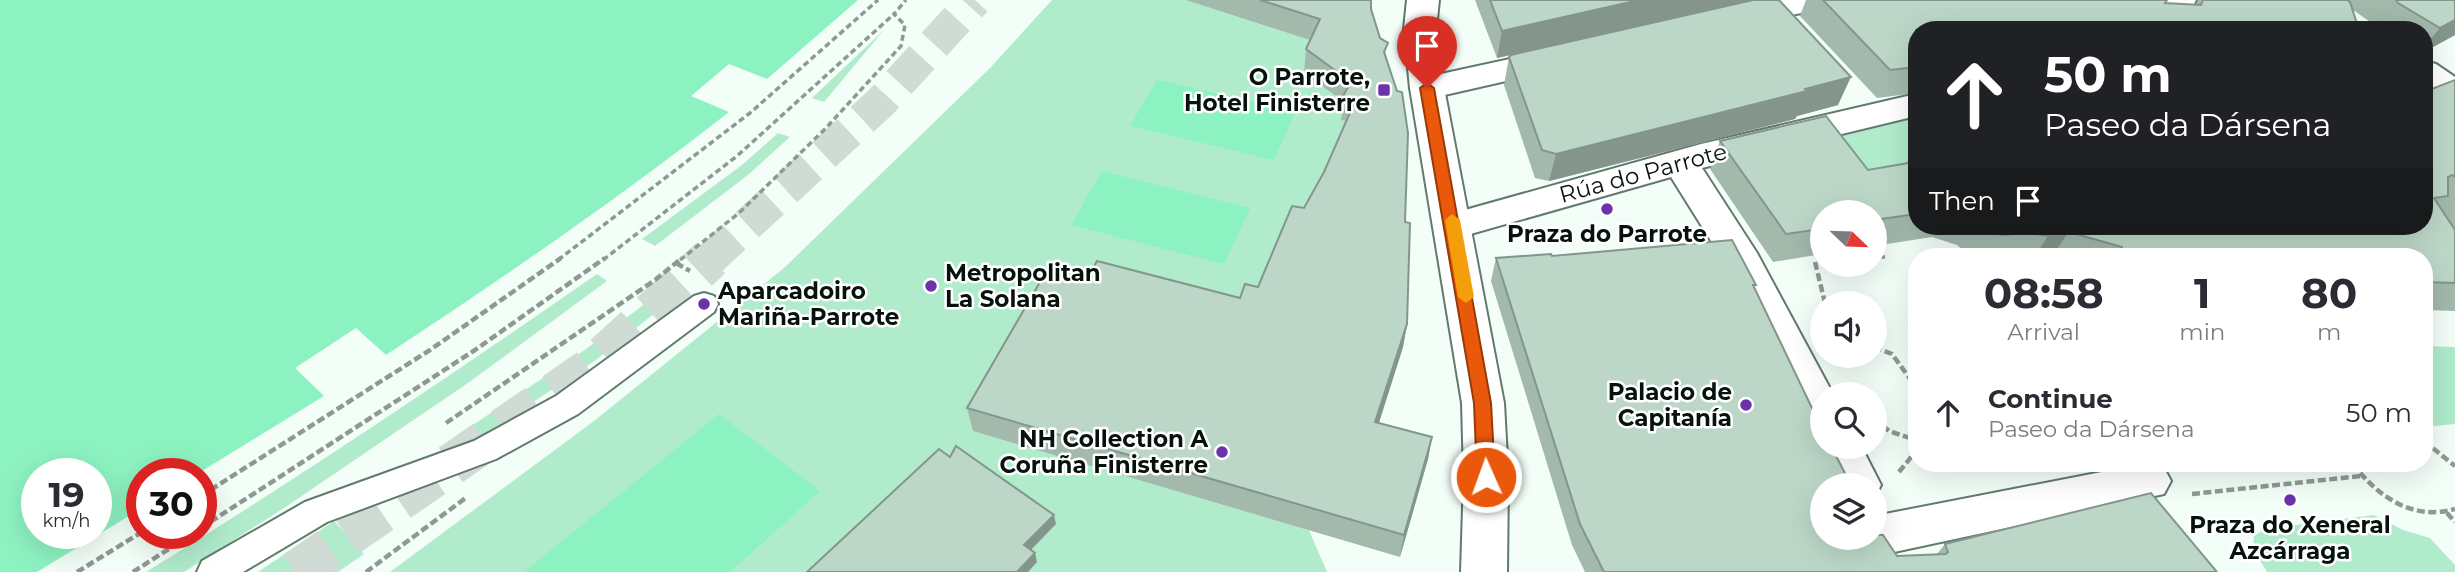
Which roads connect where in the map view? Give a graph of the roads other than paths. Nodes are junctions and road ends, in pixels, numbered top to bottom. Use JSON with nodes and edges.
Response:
{"nodes":[{"id":1,"x":1423,"y":0,"type":"edge"},
{"id":2,"x":1820,"y":0,"type":"edge"},
{"id":3,"x":2174,"y":0,"type":"edge"},
{"id":4,"x":1771,"y":8,"type":"junction"},
{"id":5,"x":2168,"y":21,"type":"edge"},
{"id":6,"x":1704,"y":24,"type":"edge"},
{"id":7,"x":1797,"y":37,"type":"edge"},
{"id":8,"x":1584,"y":54,"type":"edge"},
{"id":9,"x":1427,"y":88,"type":"junction"},
{"id":10,"x":1908,"y":105,"type":"edge"},
{"id":11,"x":1680,"y":162,"type":"junction"},
{"id":12,"x":1453,"y":226,"type":"junction"},
{"id":13,"x":704,"y":304,"type":"dead end"},
{"id":14,"x":1810,"y":390,"type":"edge"},
{"id":15,"x":2153,"y":489,"type":"edge"},
{"id":16,"x":1888,"y":539,"type":"edge"},
{"id":17,"x":214,"y":572,"type":"edge"},
{"id":18,"x":1484,"y":572,"type":"edge"}],
"edges":[{"from":1,"to":9,"type":"street"},
{"from":2,"to":4,"type":"street"},
{"from":3,"to":5,"type":"street"},
{"from":4,"to":6,"type":"street"},
{"from":4,"to":7,"type":"street"},
{"from":8,"to":9,"type":"street"},
{"from":9,"to":12,"type":"street"},
{"from":10,"to":11,"type":"street","name":"Rúa do Parrote"},
{"from":11,"to":12,"type":"street","name":"Rúa do Parrote"},
{"from":11,"to":14,"type":"street"},
{"from":12,"to":18,"type":"street"},
{"from":13,"to":17,"type":"lane"},
{"from":15,"to":16,"type":"street"}]}
